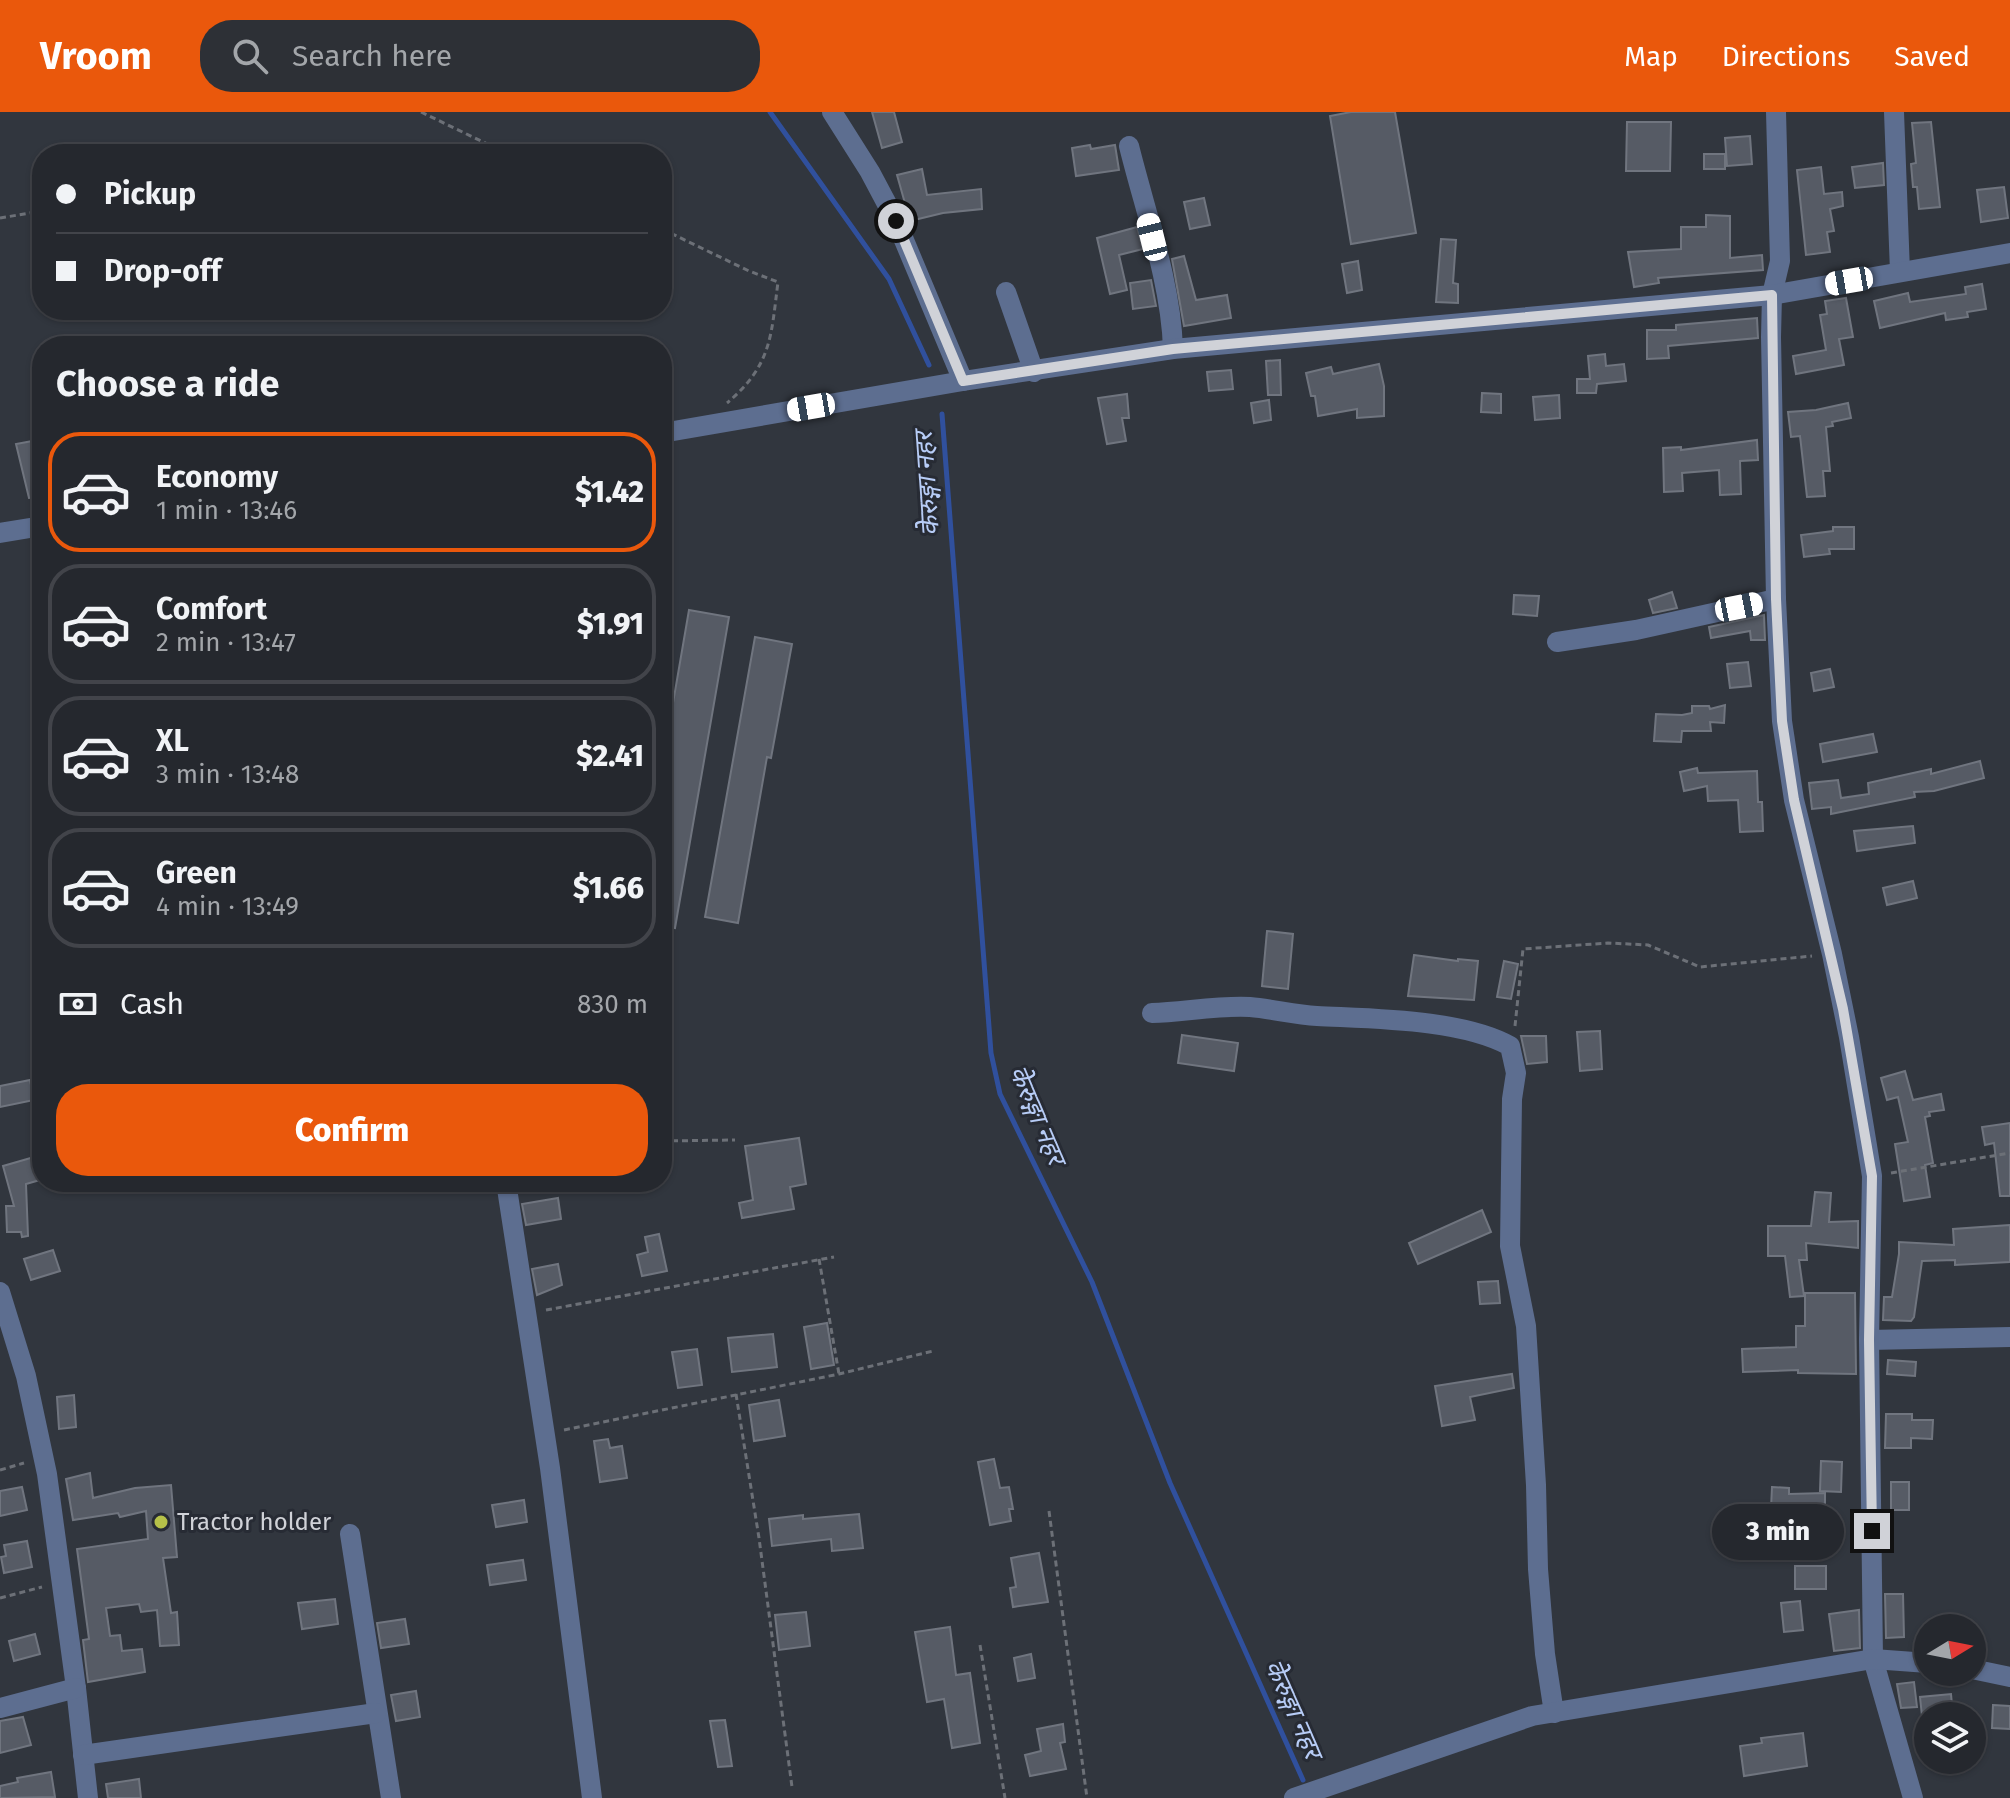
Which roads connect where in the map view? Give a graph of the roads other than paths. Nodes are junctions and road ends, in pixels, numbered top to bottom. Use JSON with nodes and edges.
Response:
{"nodes":[{"id":1,"x":832,"y":112,"type":"edge"},
{"id":2,"x":1776,"y":112,"type":"edge"},
{"id":3,"x":1894,"y":112,"type":"edge"},
{"id":4,"x":1129,"y":146,"type":"dead end"},
{"id":5,"x":2010,"y":253,"type":"edge"},
{"id":6,"x":1900,"y":272,"type":"junction"},
{"id":7,"x":1006,"y":292,"type":"dead end"},
{"id":8,"x":1772,"y":295,"type":"junction"},
{"id":9,"x":1173,"y":349,"type":"junction"},
{"id":10,"x":1034,"y":372,"type":"junction"},
{"id":11,"x":963,"y":381,"type":"junction"},
{"id":12,"x":672,"y":431,"type":"edge"},
{"id":13,"x":32,"y":528,"type":"edge"},
{"id":14,"x":0,"y":533,"type":"edge"},
{"id":15,"x":1776,"y":599,"type":"junction"},
{"id":16,"x":1557,"y":642,"type":"dead end"},
{"id":17,"x":1152,"y":1013,"type":"dead end"},
{"id":18,"x":508,"y":1192,"type":"edge"},
{"id":19,"x":0,"y":1292,"type":"edge"},
{"id":20,"x":2010,"y":1337,"type":"edge"},
{"id":21,"x":1869,"y":1340,"type":"junction"},
{"id":22,"x":350,"y":1534,"type":"dead end"},
{"id":23,"x":1873,"y":1659,"type":"junction"},
{"id":24,"x":1914,"y":1662,"type":"edge"},
{"id":25,"x":1986,"y":1672,"type":"edge"},
{"id":26,"x":2010,"y":1677,"type":"edge"},
{"id":27,"x":76,"y":1688,"type":"junction"},
{"id":28,"x":0,"y":1708,"type":"edge"},
{"id":29,"x":376,"y":1713,"type":"junction"},
{"id":30,"x":1554,"y":1713,"type":"junction"},
{"id":31,"x":83,"y":1755,"type":"junction"},
{"id":32,"x":88,"y":1798,"type":"edge"},
{"id":33,"x":391,"y":1798,"type":"edge"},
{"id":34,"x":592,"y":1798,"type":"edge"},
{"id":35,"x":1294,"y":1798,"type":"edge"},
{"id":36,"x":1913,"y":1798,"type":"edge"}],
"edges":[{"from":1,"to":11,"type":"street"},
{"from":2,"to":8,"type":"street"},
{"from":3,"to":6,"type":"street"},
{"from":4,"to":9,"type":"street"},
{"from":5,"to":6,"type":"street"},
{"from":6,"to":8,"type":"street"},
{"from":7,"to":10,"type":"street"},
{"from":8,"to":9,"type":"street"},
{"from":8,"to":15,"type":"street"},
{"from":9,"to":10,"type":"street"},
{"from":10,"to":11,"type":"street"},
{"from":11,"to":12,"type":"street"},
{"from":13,"to":14,"type":"street"},
{"from":15,"to":16,"type":"street"},
{"from":15,"to":21,"type":"street"},
{"from":17,"to":30,"type":"street"},
{"from":18,"to":34,"type":"street"},
{"from":19,"to":27,"type":"street"},
{"from":20,"to":21,"type":"street"},
{"from":21,"to":23,"type":"street"},
{"from":22,"to":29,"type":"street"},
{"from":23,"to":24,"type":"street"},
{"from":23,"to":30,"type":"street"},
{"from":23,"to":36,"type":"street"},
{"from":25,"to":26,"type":"street"},
{"from":27,"to":28,"type":"street"},
{"from":27,"to":31,"type":"street"},
{"from":29,"to":31,"type":"street"},
{"from":29,"to":33,"type":"street"},
{"from":30,"to":35,"type":"street"},
{"from":31,"to":32,"type":"street"}]}
